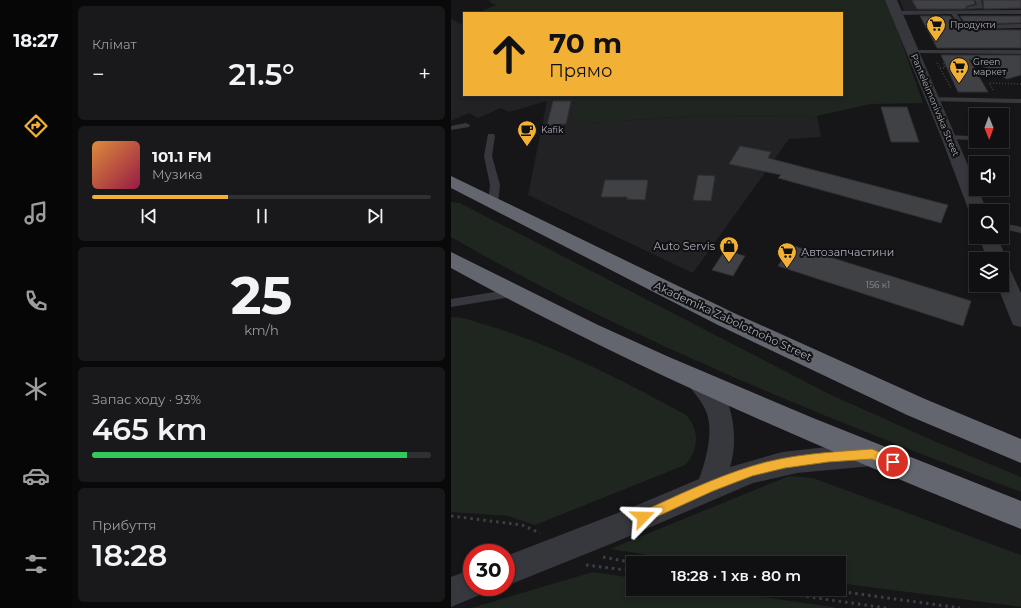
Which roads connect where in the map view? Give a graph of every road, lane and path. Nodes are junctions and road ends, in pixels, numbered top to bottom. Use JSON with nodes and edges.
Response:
{"nodes":[{"id":1,"x":978,"y":0,"type":"edge"},
{"id":2,"x":894,"y":7,"type":"edge"},
{"id":3,"x":953,"y":13,"type":"junction"},
{"id":4,"x":1020,"y":14,"type":"edge"},
{"id":5,"x":1021,"y":26,"type":"edge"},
{"id":6,"x":913,"y":52,"type":"junction"},
{"id":7,"x":1021,"y":52,"type":"edge"},
{"id":8,"x":937,"y":63,"type":"dead end"},
{"id":9,"x":951,"y":89,"type":"dead end"},
{"id":10,"x":933,"y":99,"type":"junction"},
{"id":11,"x":1021,"y":101,"type":"edge"},
{"id":12,"x":466,"y":125,"type":"dead end"},
{"id":13,"x":451,"y":128,"type":"edge"},
{"id":14,"x":491,"y":136,"type":"dead end"},
{"id":15,"x":949,"y":137,"type":"junction"},
{"id":16,"x":969,"y":138,"type":"edge"},
{"id":17,"x":456,"y":187,"type":"edge"},
{"id":18,"x":493,"y":204,"type":"junction"},
{"id":19,"x":975,"y":204,"type":"edge"},
{"id":20,"x":1009,"y":227,"type":"edge"},
{"id":21,"x":1021,"y":230,"type":"edge"},
{"id":22,"x":451,"y":258,"type":"edge"},
{"id":23,"x":1011,"y":284,"type":"edge"},
{"id":24,"x":513,"y":293,"type":"junction"},
{"id":25,"x":451,"y":303,"type":"edge"},
{"id":26,"x":1021,"y":319,"type":"edge"},
{"id":27,"x":697,"y":380,"type":"junction"},
{"id":28,"x":1021,"y":451,"type":"edge"},
{"id":29,"x":872,"y":454,"type":"junction"},
{"id":30,"x":710,"y":487,"type":"junction"},
{"id":31,"x":1021,"y":515,"type":"edge"},
{"id":32,"x":451,"y":516,"type":"edge"},
{"id":33,"x":573,"y":545,"type":"junction"},
{"id":34,"x":515,"y":568,"type":"edge"},
{"id":35,"x":463,"y":587,"type":"edge"},
{"id":36,"x":451,"y":592,"type":"edge"},
{"id":37,"x":846,"y":592,"type":"edge"},
{"id":38,"x":803,"y":596,"type":"edge"},
{"id":39,"x":886,"y":608,"type":"edge"},
{"id":40,"x":960,"y":608,"type":"edge"}],
"edges":[{"from":1,"to":2,"type":"lane"},
{"from":2,"to":3,"type":"lane"},
{"from":2,"to":6,"type":"street","name":"Panteleimonivska Street"},
{"from":3,"to":4,"type":"lane"},
{"from":3,"to":5,"type":"lane"},
{"from":6,"to":7,"type":"lane"},
{"from":6,"to":10,"type":"street","name":"Panteleimonivska Street"},
{"from":8,"to":9,"type":"path"},
{"from":10,"to":11,"type":"lane"},
{"from":10,"to":15,"type":"street","name":"Panteleimonivska Street"},
{"from":12,"to":13,"type":"lane"},
{"from":14,"to":18,"type":"lane"},
{"from":15,"to":16,"type":"lane"},
{"from":15,"to":19,"type":"street","name":"Panteleimonivska Street"},
{"from":17,"to":18,"type":"highway","name":"Akademika Zabolotnoho Street"},
{"from":18,"to":28,"type":"highway","name":"Akademika Zabolotnoho Street"},
{"from":20,"to":21,"type":"lane"},
{"from":22,"to":24,"type":"highway"},
{"from":23,"to":26,"type":"street"},
{"from":24,"to":25,"type":"lane"},
{"from":24,"to":27,"type":"highway"},
{"from":27,"to":29,"type":"highway"},
{"from":27,"to":30,"type":"street"},
{"from":29,"to":30,"type":"street"},
{"from":29,"to":31,"type":"highway"},
{"from":30,"to":33,"type":"street"},
{"from":32,"to":33,"type":"path"},
{"from":33,"to":34,"type":"street"},
{"from":35,"to":36,"type":"street"},
{"from":37,"to":40,"type":"path"},
{"from":38,"to":39,"type":"path"}]}
